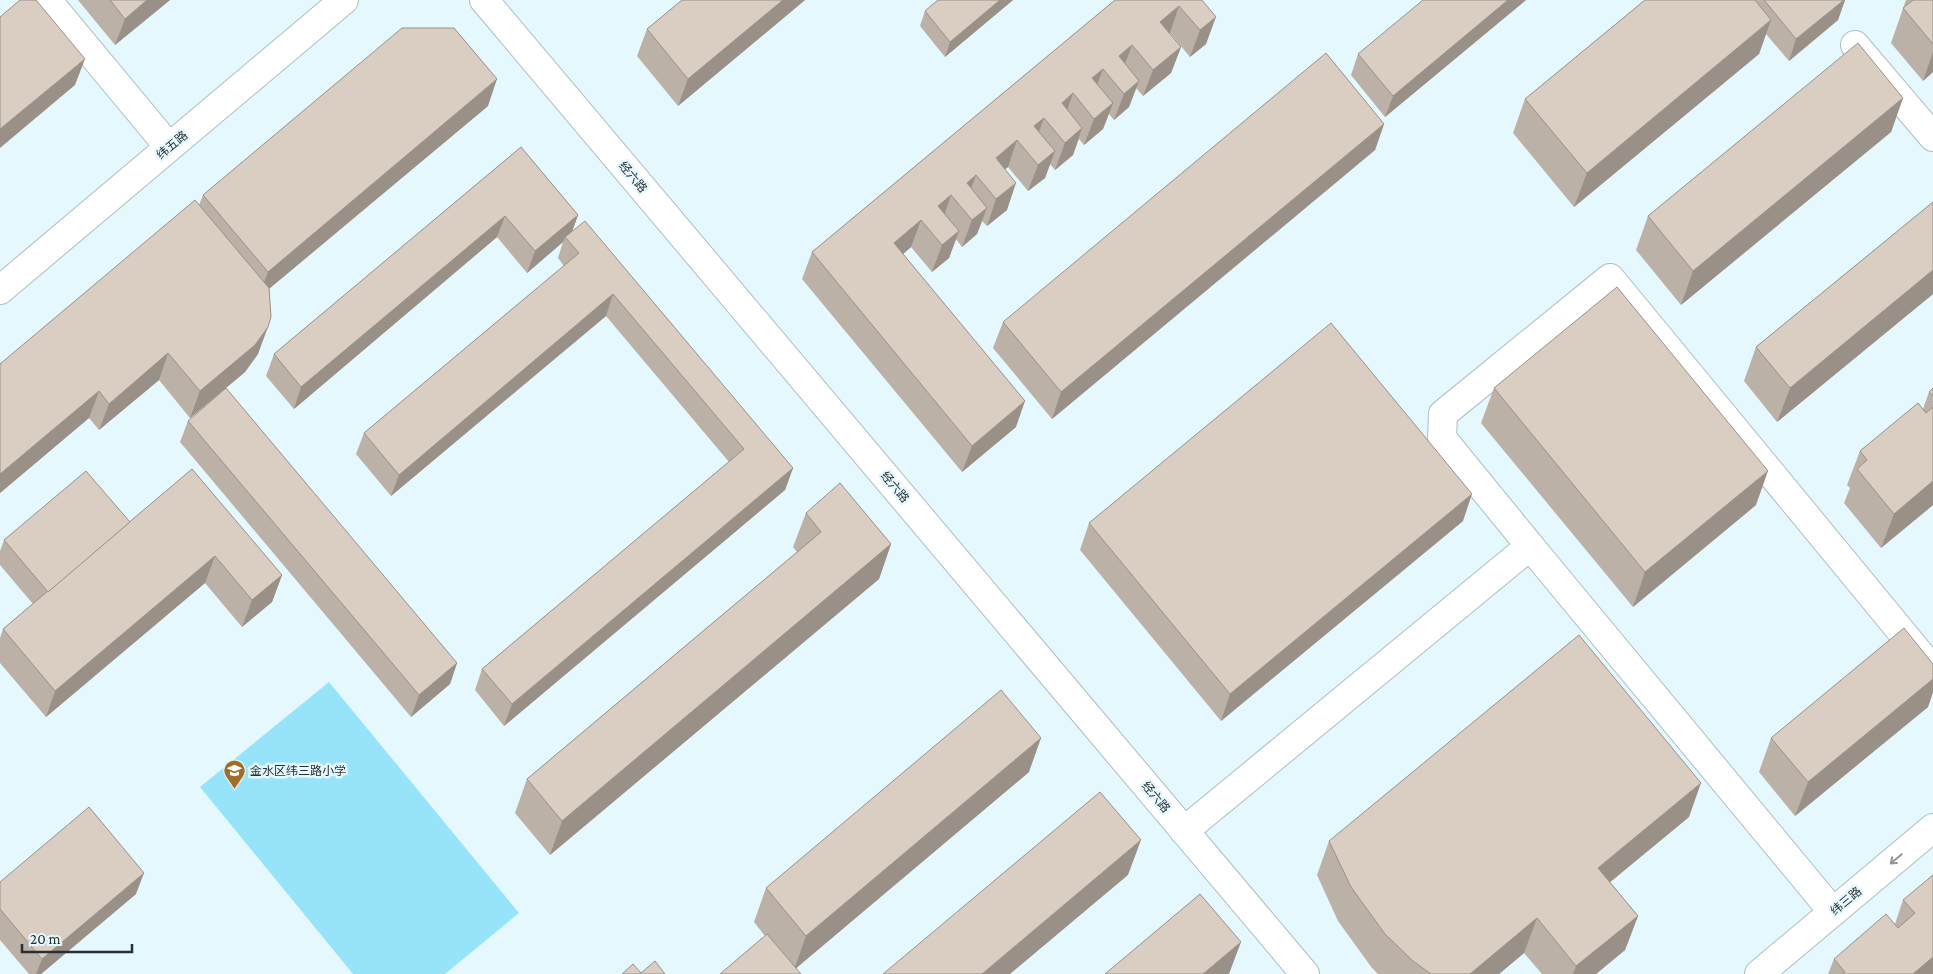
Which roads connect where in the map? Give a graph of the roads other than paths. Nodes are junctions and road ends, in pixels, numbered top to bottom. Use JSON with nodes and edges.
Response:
{"nodes":[{"id":1,"x":47,"y":0,"type":"edge"},
{"id":2,"x":344,"y":0,"type":"edge"},
{"id":3,"x":484,"y":0,"type":"edge"},
{"id":4,"x":1855,"y":45,"type":"edge"},
{"id":5,"x":1933,"y":137,"type":"edge"},
{"id":6,"x":169,"y":147,"type":"junction"},
{"id":7,"x":0,"y":290,"type":"edge"},
{"id":8,"x":1530,"y":546,"type":"junction"},
{"id":9,"x":1933,"y":670,"type":"edge"},
{"id":10,"x":1933,"y":828,"type":"edge"},
{"id":11,"x":1184,"y":831,"type":"junction"},
{"id":12,"x":1833,"y":912,"type":"junction"},
{"id":13,"x":1306,"y":974,"type":"edge"},
{"id":14,"x":1760,"y":974,"type":"edge"}],
"edges":[{"from":1,"to":6,"type":"street"},
{"from":2,"to":6,"type":"street","name":"纬五路"},
{"from":3,"to":11,"type":"street","name":"经六路"},
{"from":4,"to":5,"type":"street"},
{"from":6,"to":7,"type":"street","name":"纬五路"},
{"from":8,"to":9,"type":"street"},
{"from":8,"to":11,"type":"street"},
{"from":8,"to":12,"type":"street"},
{"from":10,"to":12,"type":"street","name":"纬三路","one_way":true},
{"from":11,"to":13,"type":"street","name":"经六路"},
{"from":12,"to":14,"type":"street","name":"纬三路"}]}
